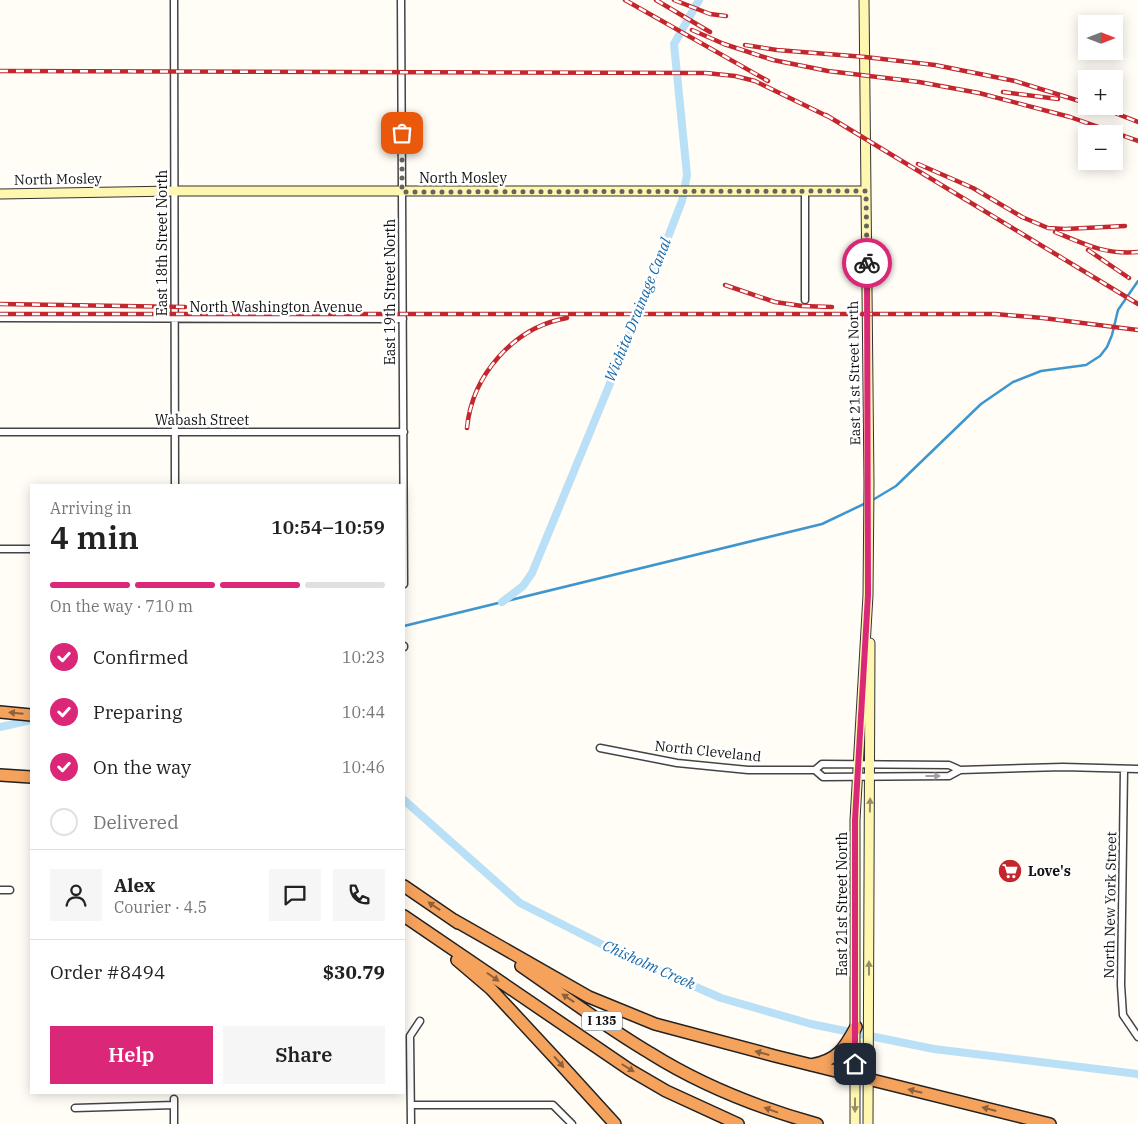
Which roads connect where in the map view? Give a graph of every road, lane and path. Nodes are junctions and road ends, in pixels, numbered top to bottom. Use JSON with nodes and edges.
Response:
{"nodes":[{"id":1,"x":174,"y":0,"type":"edge"},
{"id":2,"x":401,"y":0,"type":"edge"},
{"id":3,"x":864,"y":0,"type":"edge"},
{"id":4,"x":175,"y":191,"type":"junction"},
{"id":5,"x":805,"y":191,"type":"junction"},
{"id":6,"x":866,"y":191,"type":"junction"},
{"id":7,"x":402,"y":192,"type":"junction"},
{"id":8,"x":0,"y":194,"type":"edge"},
{"id":9,"x":805,"y":300,"type":"dead end"},
{"id":10,"x":0,"y":318,"type":"edge"},
{"id":11,"x":403,"y":318,"type":"junction"},
{"id":12,"x":175,"y":320,"type":"junction"},
{"id":13,"x":0,"y":432,"type":"edge"},
{"id":14,"x":404,"y":432,"type":"junction"},
{"id":15,"x":175,"y":433,"type":"junction"},
{"id":16,"x":175,"y":484,"type":"edge"},
{"id":17,"x":404,"y":484,"type":"edge"},
{"id":18,"x":0,"y":549,"type":"edge"},
{"id":19,"x":30,"y":549,"type":"edge"},
{"id":20,"x":868,"y":595,"type":"junction"},
{"id":21,"x":0,"y":712,"type":"edge"},
{"id":22,"x":30,"y":715,"type":"edge"},
{"id":23,"x":600,"y":748,"type":"dead end"},
{"id":24,"x":858,"y":764,"type":"junction"},
{"id":25,"x":870,"y":764,"type":"junction"},
{"id":26,"x":1124,"y":769,"type":"junction"},
{"id":27,"x":1138,"y":769,"type":"edge"},
{"id":28,"x":815,"y":770,"type":"junction"},
{"id":29,"x":960,"y":770,"type":"junction"},
{"id":30,"x":0,"y":775,"type":"edge"},
{"id":31,"x":857,"y":776,"type":"junction"},
{"id":32,"x":870,"y":776,"type":"junction"},
{"id":33,"x":30,"y":777,"type":"edge"},
{"id":34,"x":405,"y":887,"type":"edge"},
{"id":35,"x":0,"y":890,"type":"edge"},
{"id":36,"x":10,"y":890,"type":"dead end"},
{"id":37,"x":407,"y":918,"type":"edge"},
{"id":38,"x":454,"y":920,"type":"junction"},
{"id":39,"x":420,"y":1021,"type":"dead end"},
{"id":40,"x":856,"y":1027,"type":"junction"},
{"id":41,"x":1138,"y":1037,"type":"edge"},
{"id":42,"x":810,"y":1065,"type":"junction"},
{"id":43,"x":855,"y":1077,"type":"junction"},
{"id":44,"x":869,"y":1080,"type":"junction"},
{"id":45,"x":411,"y":1105,"type":"junction"},
{"id":46,"x":75,"y":1108,"type":"dead end"},
{"id":47,"x":174,"y":1124,"type":"edge"},
{"id":48,"x":411,"y":1124,"type":"edge"},
{"id":49,"x":572,"y":1124,"type":"edge"},
{"id":50,"x":615,"y":1124,"type":"edge"},
{"id":51,"x":738,"y":1124,"type":"edge"},
{"id":52,"x":817,"y":1124,"type":"edge"},
{"id":53,"x":856,"y":1124,"type":"edge"},
{"id":54,"x":868,"y":1124,"type":"edge"},
{"id":55,"x":1050,"y":1124,"type":"edge"}],
"edges":[{"from":1,"to":4,"type":"street","name":"East 18th Street North"},
{"from":2,"to":7,"type":"street","name":"East 19th Street North"},
{"from":3,"to":6,"type":"main road","name":"East 21st Street North"},
{"from":4,"to":7,"type":"main road","name":"North Mosley"},
{"from":4,"to":8,"type":"main road","name":"North Mosley"},
{"from":4,"to":12,"type":"street","name":"East 18th Street North"},
{"from":5,"to":6,"type":"main road","name":"North Mosley"},
{"from":5,"to":7,"type":"main road","name":"North Mosley"},
{"from":5,"to":9,"type":"street"},
{"from":6,"to":20,"type":"main road","name":"East 21st Street North"},
{"from":7,"to":11,"type":"street","name":"East 19th Street North"},
{"from":10,"to":12,"type":"street","name":"North Washington Avenue"},
{"from":11,"to":12,"type":"street","name":"North Washington Avenue"},
{"from":11,"to":14,"type":"street","name":"East 19th Street North"},
{"from":12,"to":15,"type":"street","name":"East 18th Street North"},
{"from":13,"to":15,"type":"street","name":"Wabash Street"},
{"from":14,"to":15,"type":"street","name":"Wabash Street"},
{"from":14,"to":17,"type":"street","name":"East 19th Street North"},
{"from":15,"to":16,"type":"street","name":"East 18th Street North"},
{"from":18,"to":19,"type":"street"},
{"from":20,"to":24,"type":"main road","name":"East 21st Street North"},
{"from":20,"to":25,"type":"main road","name":"East 21st Street North"},
{"from":22,"to":21,"type":"highway","one_way":true},
{"from":23,"to":28,"type":"street","name":"North Cleveland"},
{"from":24,"to":25,"type":"street","name":"North Cleveland"},
{"from":24,"to":28,"type":"street","name":"North Cleveland"},
{"from":24,"to":31,"type":"main road","name":"East 21st Street North"},
{"from":25,"to":29,"type":"street","name":"North Cleveland"},
{"from":25,"to":32,"type":"main road","name":"East 21st Street North"},
{"from":26,"to":27,"type":"street","name":"North Cleveland"},
{"from":26,"to":29,"type":"street","name":"North Cleveland"},
{"from":26,"to":41,"type":"street","name":"North New York Street"},
{"from":28,"to":31,"type":"street","name":"North Cleveland"},
{"from":32,"to":29,"type":"street","name":"North Cleveland","one_way":true},
{"from":30,"to":33,"type":"highway"},
{"from":31,"to":32,"type":"street","name":"North Cleveland"},
{"from":31,"to":40,"type":"main road","name":"East 21st Street North"},
{"from":44,"to":32,"type":"main road","name":"East 21st Street North","one_way":true},
{"from":38,"to":34,"type":"highway","number":"I 135","one_way":true},
{"from":35,"to":36,"type":"street"},
{"from":37,"to":50,"type":"highway","one_way":true},
{"from":37,"to":51,"type":"highway","number":"I 135","one_way":true},
{"from":42,"to":38,"type":"highway","one_way":true},
{"from":52,"to":38,"type":"highway","number":"I 135","one_way":true},
{"from":39,"to":45,"type":"street"},
{"from":40,"to":42,"type":"highway"},
{"from":40,"to":43,"type":"main road","name":"East 21st Street North"},
{"from":42,"to":43,"type":"highway"},
{"from":43,"to":44,"type":"highway"},
{"from":43,"to":53,"type":"main road","name":"East 21st Street North","one_way":true},
{"from":44,"to":54,"type":"main road","name":"East 21st Street North"},
{"from":55,"to":44,"type":"highway","one_way":true},
{"from":45,"to":48,"type":"street"},
{"from":45,"to":49,"type":"street"},
{"from":46,"to":47,"type":"street"}]}
